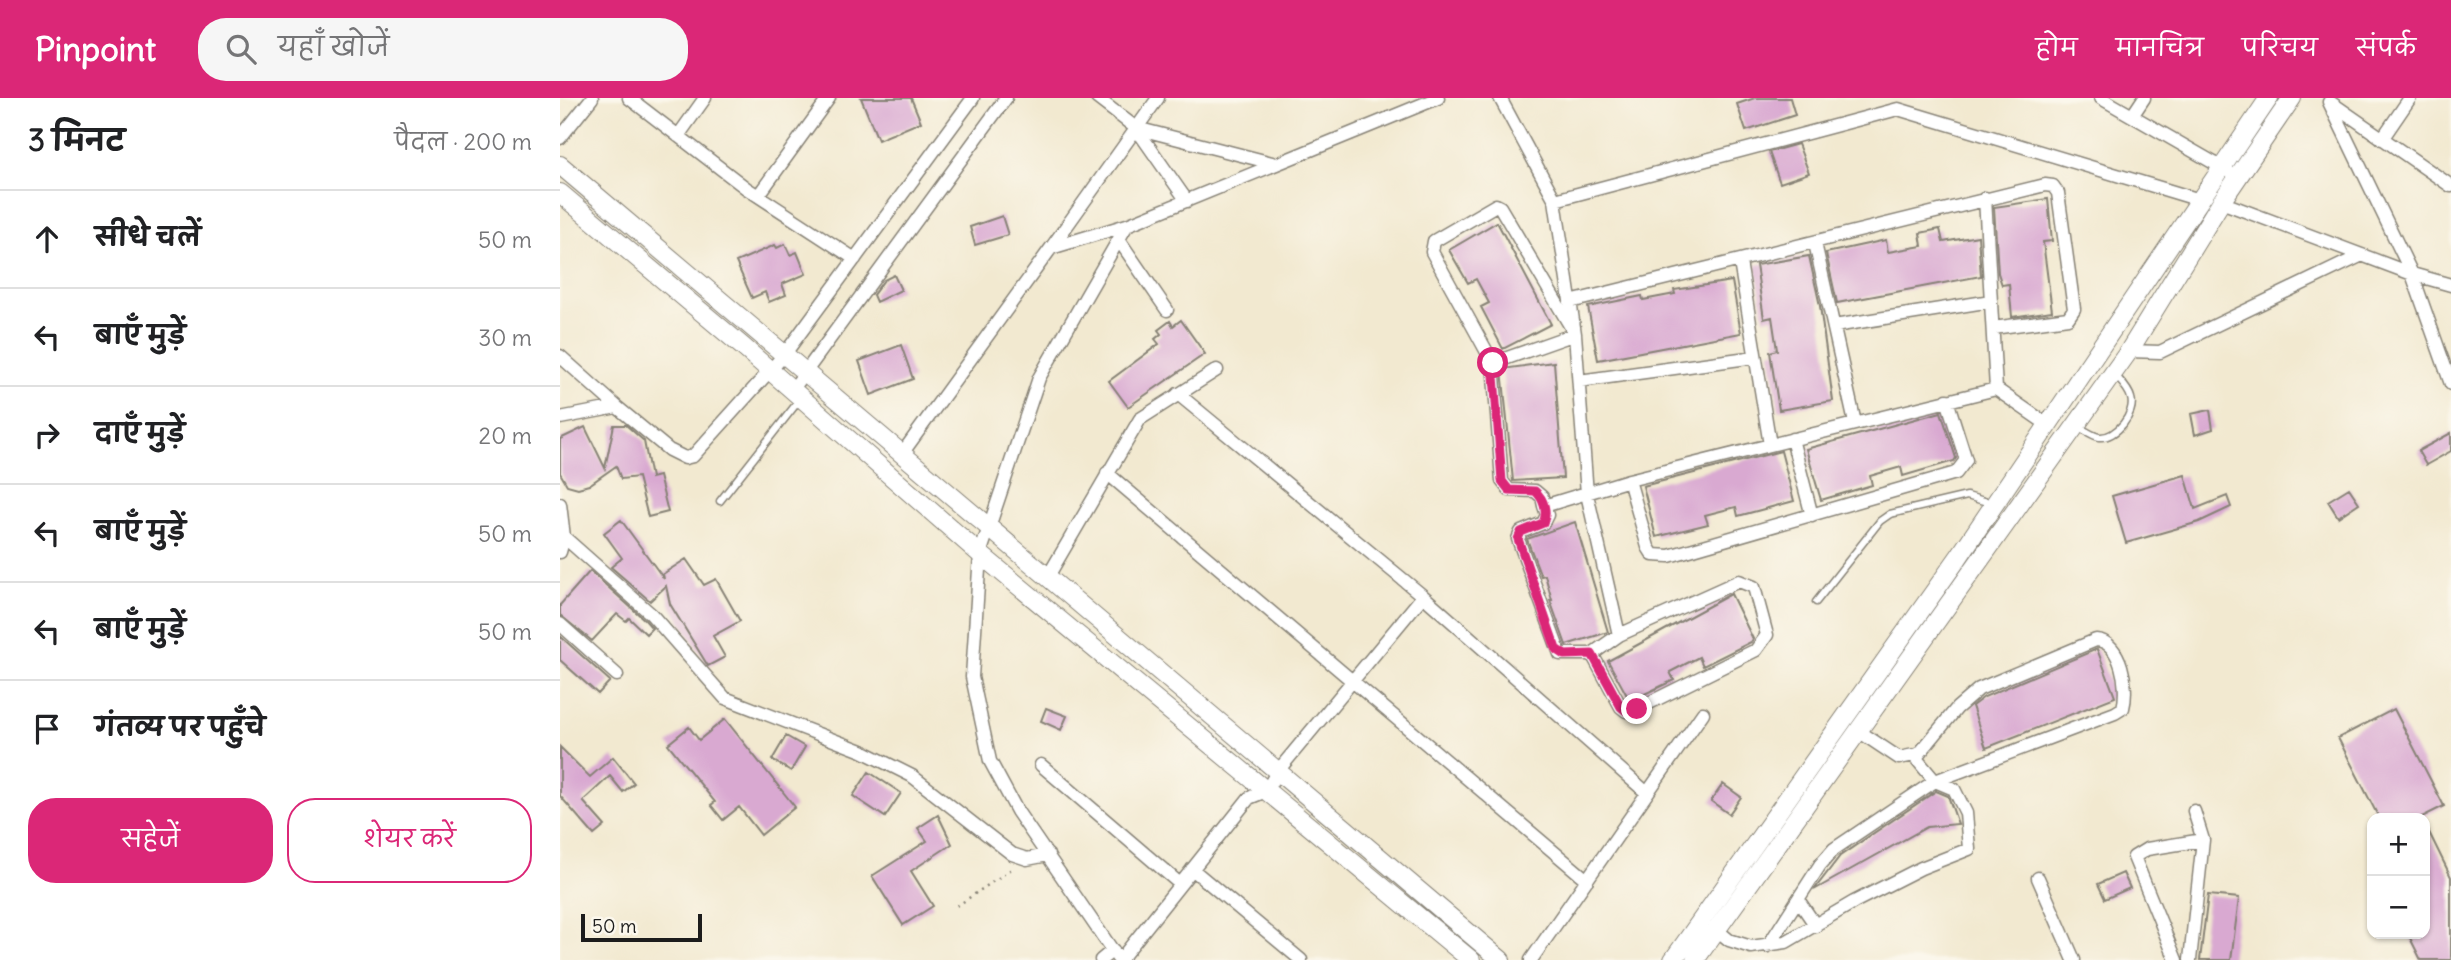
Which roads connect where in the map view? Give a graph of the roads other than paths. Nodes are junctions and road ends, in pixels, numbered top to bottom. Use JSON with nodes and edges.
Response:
{"nodes":[{"id":1,"x":592,"y":98,"type":"edge"},
{"id":2,"x":629,"y":98,"type":"edge"},
{"id":3,"x":705,"y":98,"type":"edge"},
{"id":4,"x":829,"y":98,"type":"edge"},
{"id":5,"x":973,"y":98,"type":"edge"},
{"id":6,"x":1006,"y":98,"type":"edge"},
{"id":7,"x":1097,"y":98,"type":"edge"},
{"id":8,"x":1158,"y":98,"type":"edge"},
{"id":9,"x":1438,"y":98,"type":"edge"},
{"id":10,"x":1500,"y":98,"type":"edge"},
{"id":11,"x":2101,"y":98,"type":"edge"},
{"id":12,"x":2144,"y":98,"type":"edge"},
{"id":13,"x":2269,"y":98,"type":"edge"},
{"id":14,"x":2292,"y":98,"type":"edge"},
{"id":15,"x":2410,"y":98,"type":"edge"},
{"id":16,"x":2327,"y":100,"type":"edge"},
{"id":17,"x":2132,"y":116,"type":"junction"},
{"id":18,"x":1136,"y":128,"type":"junction"},
{"id":19,"x":678,"y":136,"type":"junction"},
{"id":20,"x":560,"y":138,"type":"edge"},
{"id":21,"x":2382,"y":139,"type":"junction"},
{"id":22,"x":1277,"y":164,"type":"junction"},
{"id":23,"x":560,"y":165,"type":"edge"},
{"id":24,"x":2222,"y":168,"type":"junction"},
{"id":25,"x":2239,"y":176,"type":"junction"},
{"id":26,"x":2451,"y":186,"type":"edge"},
{"id":27,"x":560,"y":193,"type":"edge"},
{"id":28,"x":758,"y":195,"type":"junction"},
{"id":29,"x":1985,"y":198,"type":"junction"},
{"id":30,"x":1555,"y":200,"type":"junction"},
{"id":31,"x":2200,"y":200,"type":"junction"},
{"id":32,"x":1187,"y":201,"type":"junction"},
{"id":33,"x":2221,"y":202,"type":"junction"},
{"id":34,"x":1127,"y":225,"type":"junction"},
{"id":35,"x":1119,"y":240,"type":"junction"},
{"id":36,"x":1815,"y":243,"type":"junction"},
{"id":37,"x":1051,"y":248,"type":"junction"},
{"id":38,"x":2362,"y":255,"type":"junction"},
{"id":39,"x":855,"y":259,"type":"junction"},
{"id":40,"x":1740,"y":262,"type":"junction"},
{"id":41,"x":2412,"y":274,"type":"junction"},
{"id":42,"x":2451,"y":285,"type":"edge"},
{"id":43,"x":1991,"y":301,"type":"junction"},
{"id":44,"x":1570,"y":302,"type":"junction"},
{"id":45,"x":1167,"y":310,"type":"dead end"},
{"id":46,"x":1834,"y":326,"type":"junction"},
{"id":47,"x":1993,"y":328,"type":"junction"},
{"id":48,"x":1575,"y":334,"type":"junction"},
{"id":49,"x":2129,"y":351,"type":"junction"},
{"id":50,"x":784,"y":355,"type":"junction"},
{"id":51,"x":560,"y":356,"type":"edge"},
{"id":52,"x":1755,"y":357,"type":"junction"},
{"id":53,"x":1493,"y":363,"type":"junction"},
{"id":54,"x":771,"y":370,"type":"junction"},
{"id":55,"x":1217,"y":370,"type":"dead end"},
{"id":56,"x":805,"y":373,"type":"junction"},
{"id":57,"x":2114,"y":373,"type":"junction"},
{"id":58,"x":1579,"y":381,"type":"junction"},
{"id":59,"x":2451,"y":384,"type":"edge"},
{"id":60,"x":1996,"y":389,"type":"junction"},
{"id":61,"x":797,"y":393,"type":"junction"},
{"id":62,"x":1178,"y":394,"type":"junction"},
{"id":63,"x":1947,"y":400,"type":"junction"},
{"id":64,"x":617,"y":407,"type":"junction"},
{"id":65,"x":560,"y":418,"type":"edge"},
{"id":66,"x":1856,"y":423,"type":"junction"},
{"id":67,"x":2049,"y":425,"type":"junction"},
{"id":68,"x":2076,"y":426,"type":"junction"},
{"id":69,"x":1792,"y":439,"type":"junction"},
{"id":70,"x":1770,"y":445,"type":"junction"},
{"id":71,"x":901,"y":455,"type":"junction"},
{"id":72,"x":1107,"y":473,"type":"junction"},
{"id":73,"x":1629,"y":480,"type":"junction"},
{"id":74,"x":1587,"y":494,"type":"junction"},
{"id":75,"x":720,"y":501,"type":"dead end"},
{"id":76,"x":560,"y":504,"type":"edge"},
{"id":77,"x":1995,"y":504,"type":"junction"},
{"id":78,"x":1544,"y":506,"type":"junction"},
{"id":79,"x":1812,"y":516,"type":"junction"},
{"id":80,"x":989,"y":529,"type":"junction"},
{"id":81,"x":564,"y":537,"type":"junction"},
{"id":82,"x":560,"y":552,"type":"edge"},
{"id":83,"x":980,"y":554,"type":"junction"},
{"id":84,"x":1047,"y":578,"type":"junction"},
{"id":85,"x":1423,"y":596,"type":"junction"},
{"id":86,"x":1816,"y":602,"type":"dead end"},
{"id":87,"x":560,"y":624,"type":"edge"},
{"id":88,"x":1619,"y":635,"type":"junction"},
{"id":89,"x":1592,"y":654,"type":"junction"},
{"id":90,"x":617,"y":675,"type":"dead end"},
{"id":91,"x":1352,"y":680,"type":"junction"},
{"id":92,"x":1703,"y":713,"type":"dead end"},
{"id":93,"x":1844,"y":719,"type":"junction"},
{"id":94,"x":1860,"y":732,"type":"junction"},
{"id":95,"x":1914,"y":756,"type":"junction"},
{"id":96,"x":1041,"y":765,"type":"dead end"},
{"id":97,"x":1277,"y":772,"type":"junction"},
{"id":98,"x":1935,"y":781,"type":"junction"},
{"id":99,"x":1266,"y":791,"type":"junction"},
{"id":100,"x":1647,"y":793,"type":"junction"},
{"id":101,"x":2194,"y":811,"type":"dead end"},
{"id":102,"x":2203,"y":840,"type":"junction"},
{"id":103,"x":1048,"y":855,"type":"junction"},
{"id":104,"x":1192,"y":869,"type":"junction"},
{"id":105,"x":2038,"y":878,"type":"dead end"},
{"id":106,"x":1587,"y":880,"type":"junction"},
{"id":107,"x":1180,"y":884,"type":"junction"},
{"id":108,"x":1799,"y":901,"type":"junction"},
{"id":109,"x":1709,"y":926,"type":"junction"},
{"id":110,"x":1816,"y":926,"type":"junction"},
{"id":111,"x":1768,"y":946,"type":"junction"},
{"id":112,"x":1117,"y":957,"type":"edge"},
{"id":113,"x":1101,"y":960,"type":"edge"},
{"id":114,"x":1301,"y":960,"type":"edge"},
{"id":115,"x":1471,"y":960,"type":"edge"},
{"id":116,"x":1502,"y":960,"type":"edge"},
{"id":117,"x":1531,"y":960,"type":"edge"},
{"id":118,"x":1673,"y":960,"type":"edge"},
{"id":119,"x":1695,"y":960,"type":"edge"},
{"id":120,"x":2074,"y":960,"type":"edge"},
{"id":121,"x":2176,"y":960,"type":"edge"},
{"id":122,"x":2190,"y":960,"type":"edge"}],
"edges":[{"from":1,"to":20,"type":"street"},
{"from":2,"to":19,"type":"street"},
{"from":3,"to":19,"type":"street"},
{"from":4,"to":28,"type":"street"},
{"from":5,"to":39,"type":"street"},
{"from":6,"to":56,"type":"street"},
{"from":7,"to":18,"type":"street"},
{"from":8,"to":18,"type":"street"},
{"from":9,"to":22,"type":"street"},
{"from":10,"to":30,"type":"street"},
{"from":11,"to":17,"type":"street"},
{"from":12,"to":17,"type":"street"},
{"from":13,"to":24,"type":"street"},
{"from":14,"to":25,"type":"street"},
{"from":15,"to":21,"type":"street"},
{"from":16,"to":21,"type":"street"},
{"from":16,"to":41,"type":"street"},
{"from":17,"to":24,"type":"street"},
{"from":18,"to":22,"type":"street"},
{"from":18,"to":32,"type":"street"},
{"from":18,"to":37,"type":"street"},
{"from":19,"to":28,"type":"street"},
{"from":21,"to":26,"type":"street"},
{"from":22,"to":32,"type":"street"},
{"from":23,"to":50,"type":"street"},
{"from":24,"to":25,"type":"street"},
{"from":24,"to":31,"type":"street"},
{"from":25,"to":33,"type":"street"},
{"from":27,"to":54,"type":"street"},
{"from":28,"to":39,"type":"street"},
{"from":29,"to":36,"type":"street"},
{"from":29,"to":43,"type":"street"},
{"from":29,"to":47,"type":"street"},
{"from":30,"to":31,"type":"street"},
{"from":30,"to":44,"type":"street"},
{"from":31,"to":67,"type":"street"},
{"from":32,"to":34,"type":"street"},
{"from":33,"to":38,"type":"street"},
{"from":33,"to":49,"type":"street"},
{"from":34,"to":35,"type":"street"},
{"from":34,"to":37,"type":"street"},
{"from":35,"to":45,"type":"street"},
{"from":35,"to":80,"type":"street"},
{"from":36,"to":40,"type":"street"},
{"from":36,"to":46,"type":"street"},
{"from":37,"to":71,"type":"street"},
{"from":38,"to":41,"type":"street"},
{"from":38,"to":49,"type":"street"},
{"from":39,"to":50,"type":"street"},
{"from":40,"to":44,"type":"street"},
{"from":40,"to":52,"type":"street"},
{"from":41,"to":42,"type":"street"},
{"from":41,"to":59,"type":"street"},
{"from":43,"to":46,"type":"street"},
{"from":43,"to":47,"type":"street"},
{"from":44,"to":48,"type":"street"},
{"from":46,"to":66,"type":"street"},
{"from":47,"to":60,"type":"street"},
{"from":48,"to":53,"type":"street"},
{"from":48,"to":53,"type":"street"},
{"from":48,"to":58,"type":"street"},
{"from":49,"to":57,"type":"street"},
{"from":50,"to":54,"type":"street"},
{"from":50,"to":56,"type":"street"},
{"from":51,"to":64,"type":"street"},
{"from":52,"to":58,"type":"street"},
{"from":52,"to":70,"type":"street"},
{"from":53,"to":78,"type":"street"},
{"from":54,"to":61,"type":"street"},
{"from":54,"to":64,"type":"street"},
{"from":55,"to":62,"type":"street"},
{"from":56,"to":61,"type":"street"},
{"from":56,"to":71,"type":"street"},
{"from":57,"to":68,"type":"street"},
{"from":57,"to":68,"type":"lane"},
{"from":58,"to":74,"type":"street"},
{"from":60,"to":63,"type":"street"},
{"from":60,"to":67,"type":"street"},
{"from":61,"to":75,"type":"lane"},
{"from":61,"to":83,"type":"street"},
{"from":62,"to":72,"type":"street"},
{"from":62,"to":85,"type":"street"},
{"from":63,"to":66,"type":"street"},
{"from":63,"to":79,"type":"street"},
{"from":64,"to":65,"type":"street"},
{"from":66,"to":69,"type":"street"},
{"from":67,"to":77,"type":"street"},
{"from":68,"to":94,"type":"street"},
{"from":69,"to":70,"type":"street"},
{"from":69,"to":79,"type":"street"},
{"from":70,"to":73,"type":"street"},
{"from":71,"to":80,"type":"street"},
{"from":72,"to":84,"type":"street"},
{"from":72,"to":91,"type":"street"},
{"from":73,"to":74,"type":"street"},
{"from":73,"to":79,"type":"street"},
{"from":74,"to":78,"type":"street"},
{"from":74,"to":88,"type":"street"},
{"from":76,"to":81,"type":"street"},
{"from":77,"to":86,"type":"lane"},
{"from":77,"to":93,"type":"street"},
{"from":78,"to":89,"type":"street"},
{"from":80,"to":83,"type":"street"},
{"from":80,"to":84,"type":"street"},
{"from":81,"to":82,"type":"street"},
{"from":81,"to":103,"type":"street"},
{"from":83,"to":99,"type":"street"},
{"from":83,"to":103,"type":"street"},
{"from":84,"to":97,"type":"street"},
{"from":85,"to":91,"type":"street"},
{"from":85,"to":100,"type":"street"},
{"from":87,"to":90,"type":"street"},
{"from":88,"to":89,"type":"street"},
{"from":88,"to":89,"type":"street"},
{"from":91,"to":97,"type":"street"},
{"from":91,"to":106,"type":"street"},
{"from":92,"to":100,"type":"street"},
{"from":93,"to":94,"type":"street"},
{"from":93,"to":109,"type":"street"},
{"from":94,"to":95,"type":"street"},
{"from":94,"to":109,"type":"street"},
{"from":95,"to":98,"type":"street"},
{"from":95,"to":98,"type":"street"},
{"from":96,"to":107,"type":"street"},
{"from":97,"to":99,"type":"street"},
{"from":97,"to":116,"type":"street"},
{"from":98,"to":108,"type":"street"},
{"from":98,"to":110,"type":"street"},
{"from":99,"to":104,"type":"street"},
{"from":99,"to":115,"type":"street"},
{"from":100,"to":106,"type":"street"},
{"from":101,"to":102,"type":"street"},
{"from":102,"to":121,"type":"street"},
{"from":102,"to":122,"type":"street"},
{"from":103,"to":112,"type":"street"},
{"from":104,"to":107,"type":"street"},
{"from":104,"to":114,"type":"street"},
{"from":105,"to":120,"type":"street"},
{"from":106,"to":117,"type":"street"},
{"from":107,"to":112,"type":"street"},
{"from":108,"to":110,"type":"street"},
{"from":108,"to":111,"type":"street"},
{"from":109,"to":111,"type":"street"},
{"from":109,"to":118,"type":"street"},
{"from":109,"to":119,"type":"street"},
{"from":110,"to":111,"type":"street"},
{"from":112,"to":113,"type":"street"}]}
